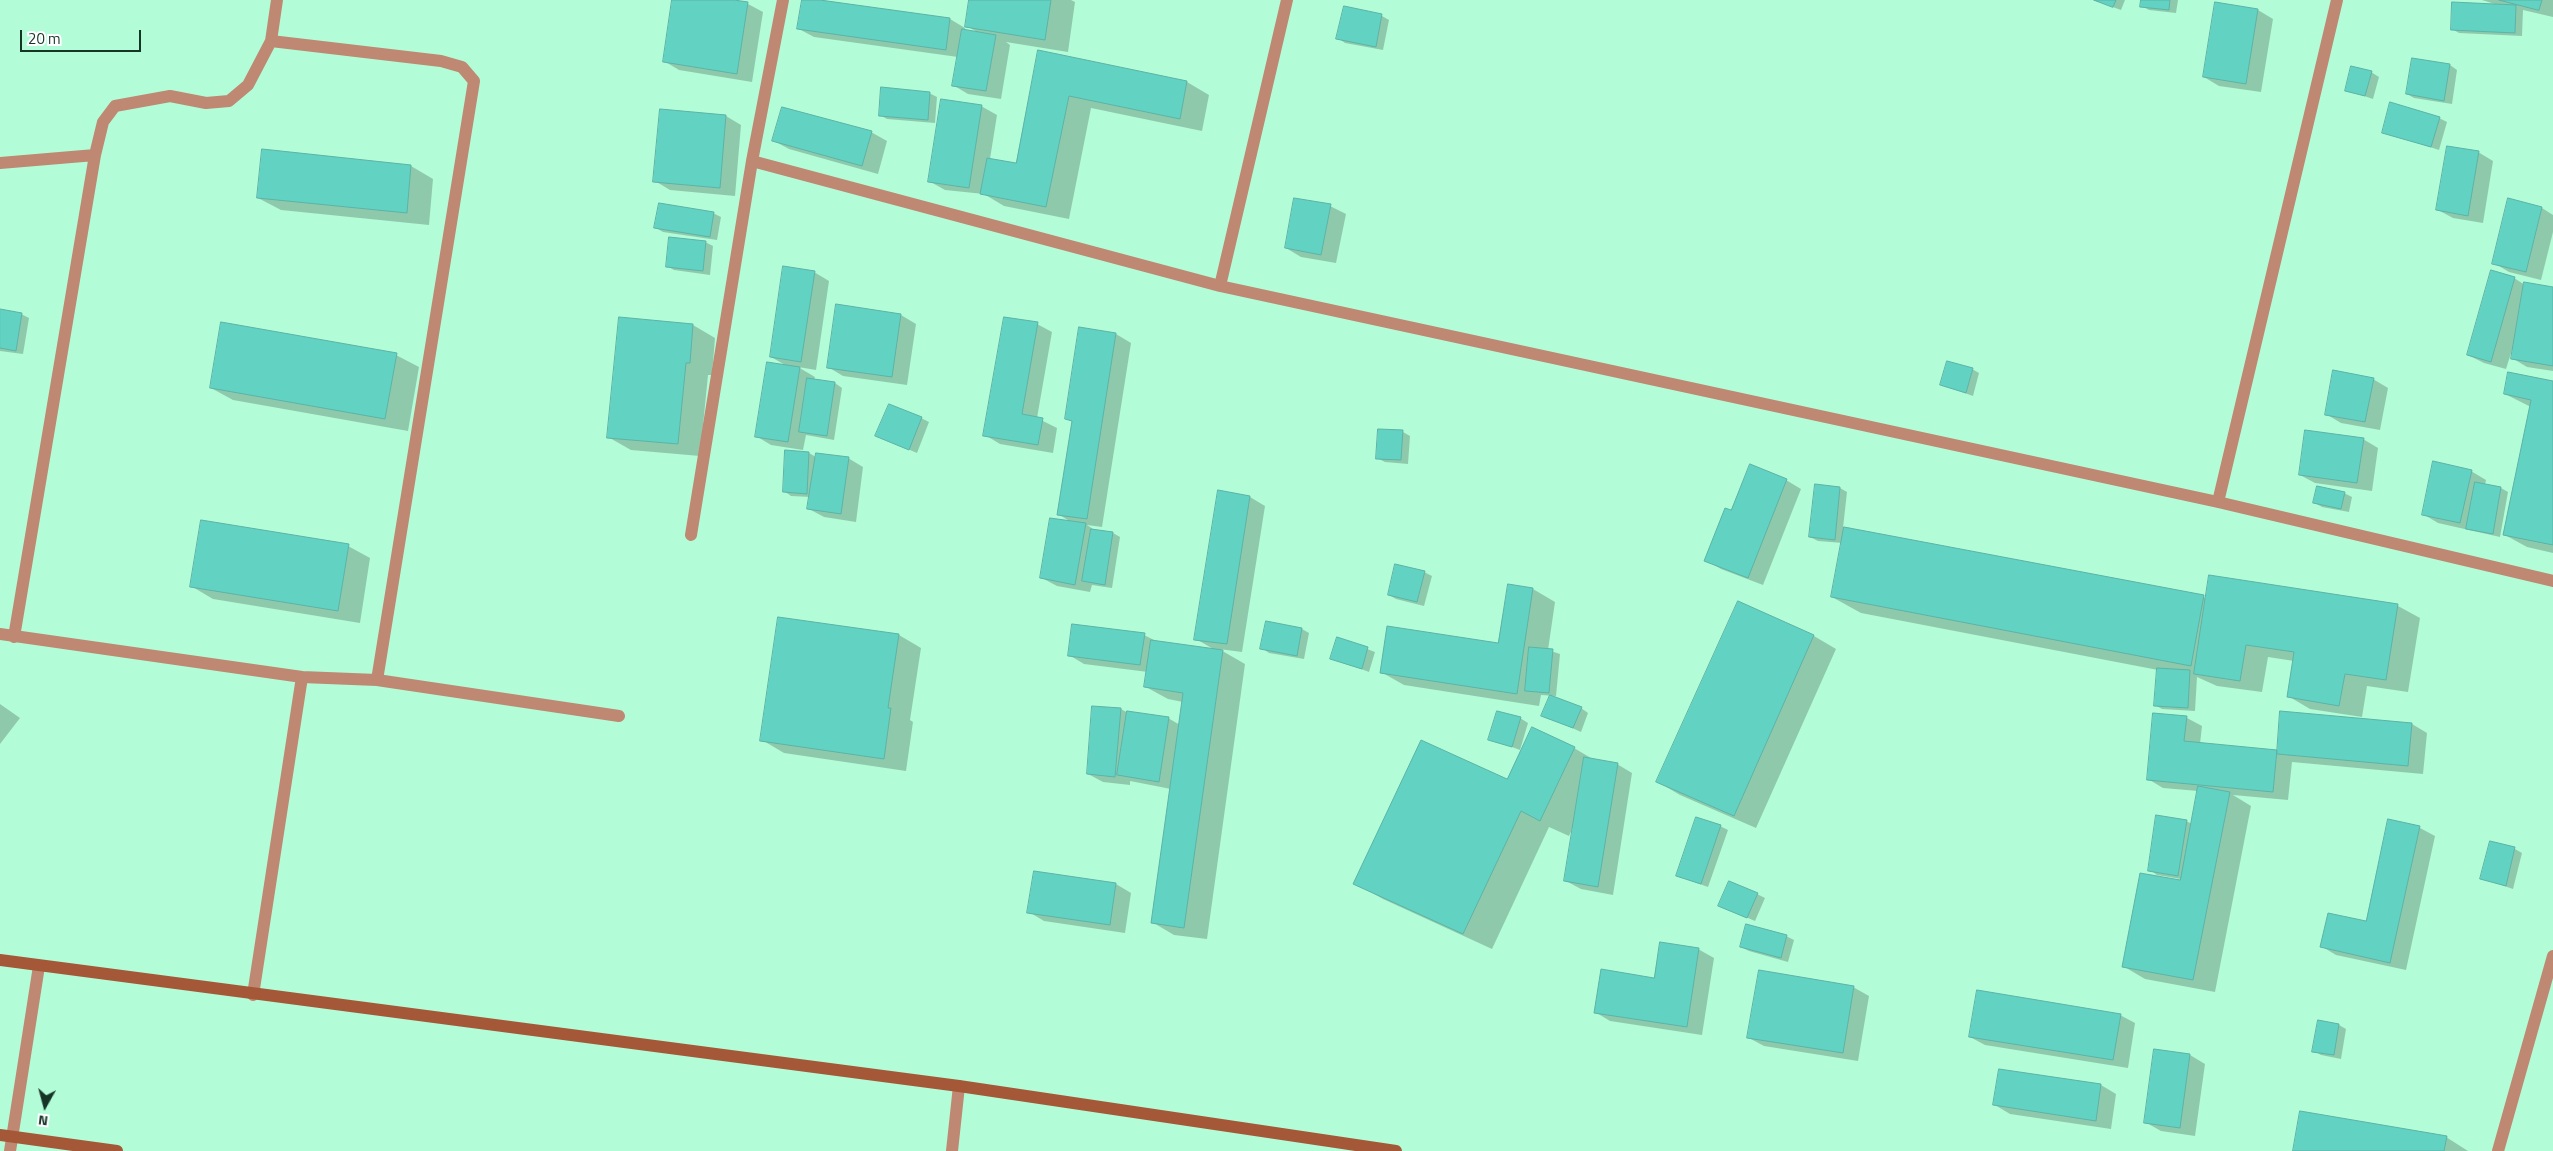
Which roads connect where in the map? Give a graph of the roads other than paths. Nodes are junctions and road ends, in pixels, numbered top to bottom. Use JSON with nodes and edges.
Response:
{"nodes":[{"id":1,"x":277,"y":0,"type":"edge"},
{"id":2,"x":783,"y":0,"type":"edge"},
{"id":3,"x":1287,"y":0,"type":"edge"},
{"id":4,"x":2337,"y":0,"type":"edge"},
{"id":5,"x":271,"y":41,"type":"junction"},
{"id":6,"x":95,"y":155,"type":"junction"},
{"id":7,"x":752,"y":161,"type":"junction"},
{"id":8,"x":0,"y":163,"type":"edge"},
{"id":9,"x":1220,"y":286,"type":"junction"},
{"id":10,"x":2218,"y":502,"type":"junction"},
{"id":11,"x":691,"y":535,"type":"dead end"},
{"id":12,"x":2553,"y":581,"type":"edge"},
{"id":13,"x":0,"y":634,"type":"edge"},
{"id":14,"x":14,"y":637,"type":"junction"},
{"id":15,"x":302,"y":677,"type":"junction"},
{"id":16,"x":377,"y":680,"type":"junction"},
{"id":17,"x":619,"y":716,"type":"dead end"},
{"id":18,"x":2553,"y":956,"type":"edge"},
{"id":19,"x":0,"y":960,"type":"edge"},
{"id":20,"x":39,"y":966,"type":"junction"},
{"id":21,"x":253,"y":995,"type":"junction"},
{"id":22,"x":959,"y":1086,"type":"junction"},
{"id":23,"x":6,"y":1136,"type":"edge"},
{"id":24,"x":10,"y":1151,"type":"edge"},
{"id":25,"x":116,"y":1151,"type":"edge"},
{"id":26,"x":952,"y":1151,"type":"edge"},
{"id":27,"x":1396,"y":1151,"type":"edge"},
{"id":28,"x":2498,"y":1151,"type":"edge"}],
"edges":[{"from":1,"to":5,"type":"street"},
{"from":2,"to":7,"type":"street"},
{"from":3,"to":9,"type":"street"},
{"from":4,"to":10,"type":"street"},
{"from":5,"to":6,"type":"street"},
{"from":5,"to":16,"type":"street"},
{"from":6,"to":8,"type":"street"},
{"from":6,"to":14,"type":"street"},
{"from":7,"to":9,"type":"street"},
{"from":7,"to":11,"type":"street"},
{"from":9,"to":10,"type":"street"},
{"from":10,"to":12,"type":"street"},
{"from":13,"to":14,"type":"street"},
{"from":14,"to":15,"type":"street"},
{"from":15,"to":16,"type":"street"},
{"from":15,"to":21,"type":"street"},
{"from":16,"to":17,"type":"street"},
{"from":18,"to":28,"type":"street"},
{"from":19,"to":20,"type":"street"},
{"from":20,"to":21,"type":"street"},
{"from":20,"to":23,"type":"street"},
{"from":21,"to":22,"type":"street"},
{"from":22,"to":26,"type":"street"},
{"from":22,"to":27,"type":"street"},
{"from":23,"to":24,"type":"street"},
{"from":23,"to":25,"type":"street"}]}
